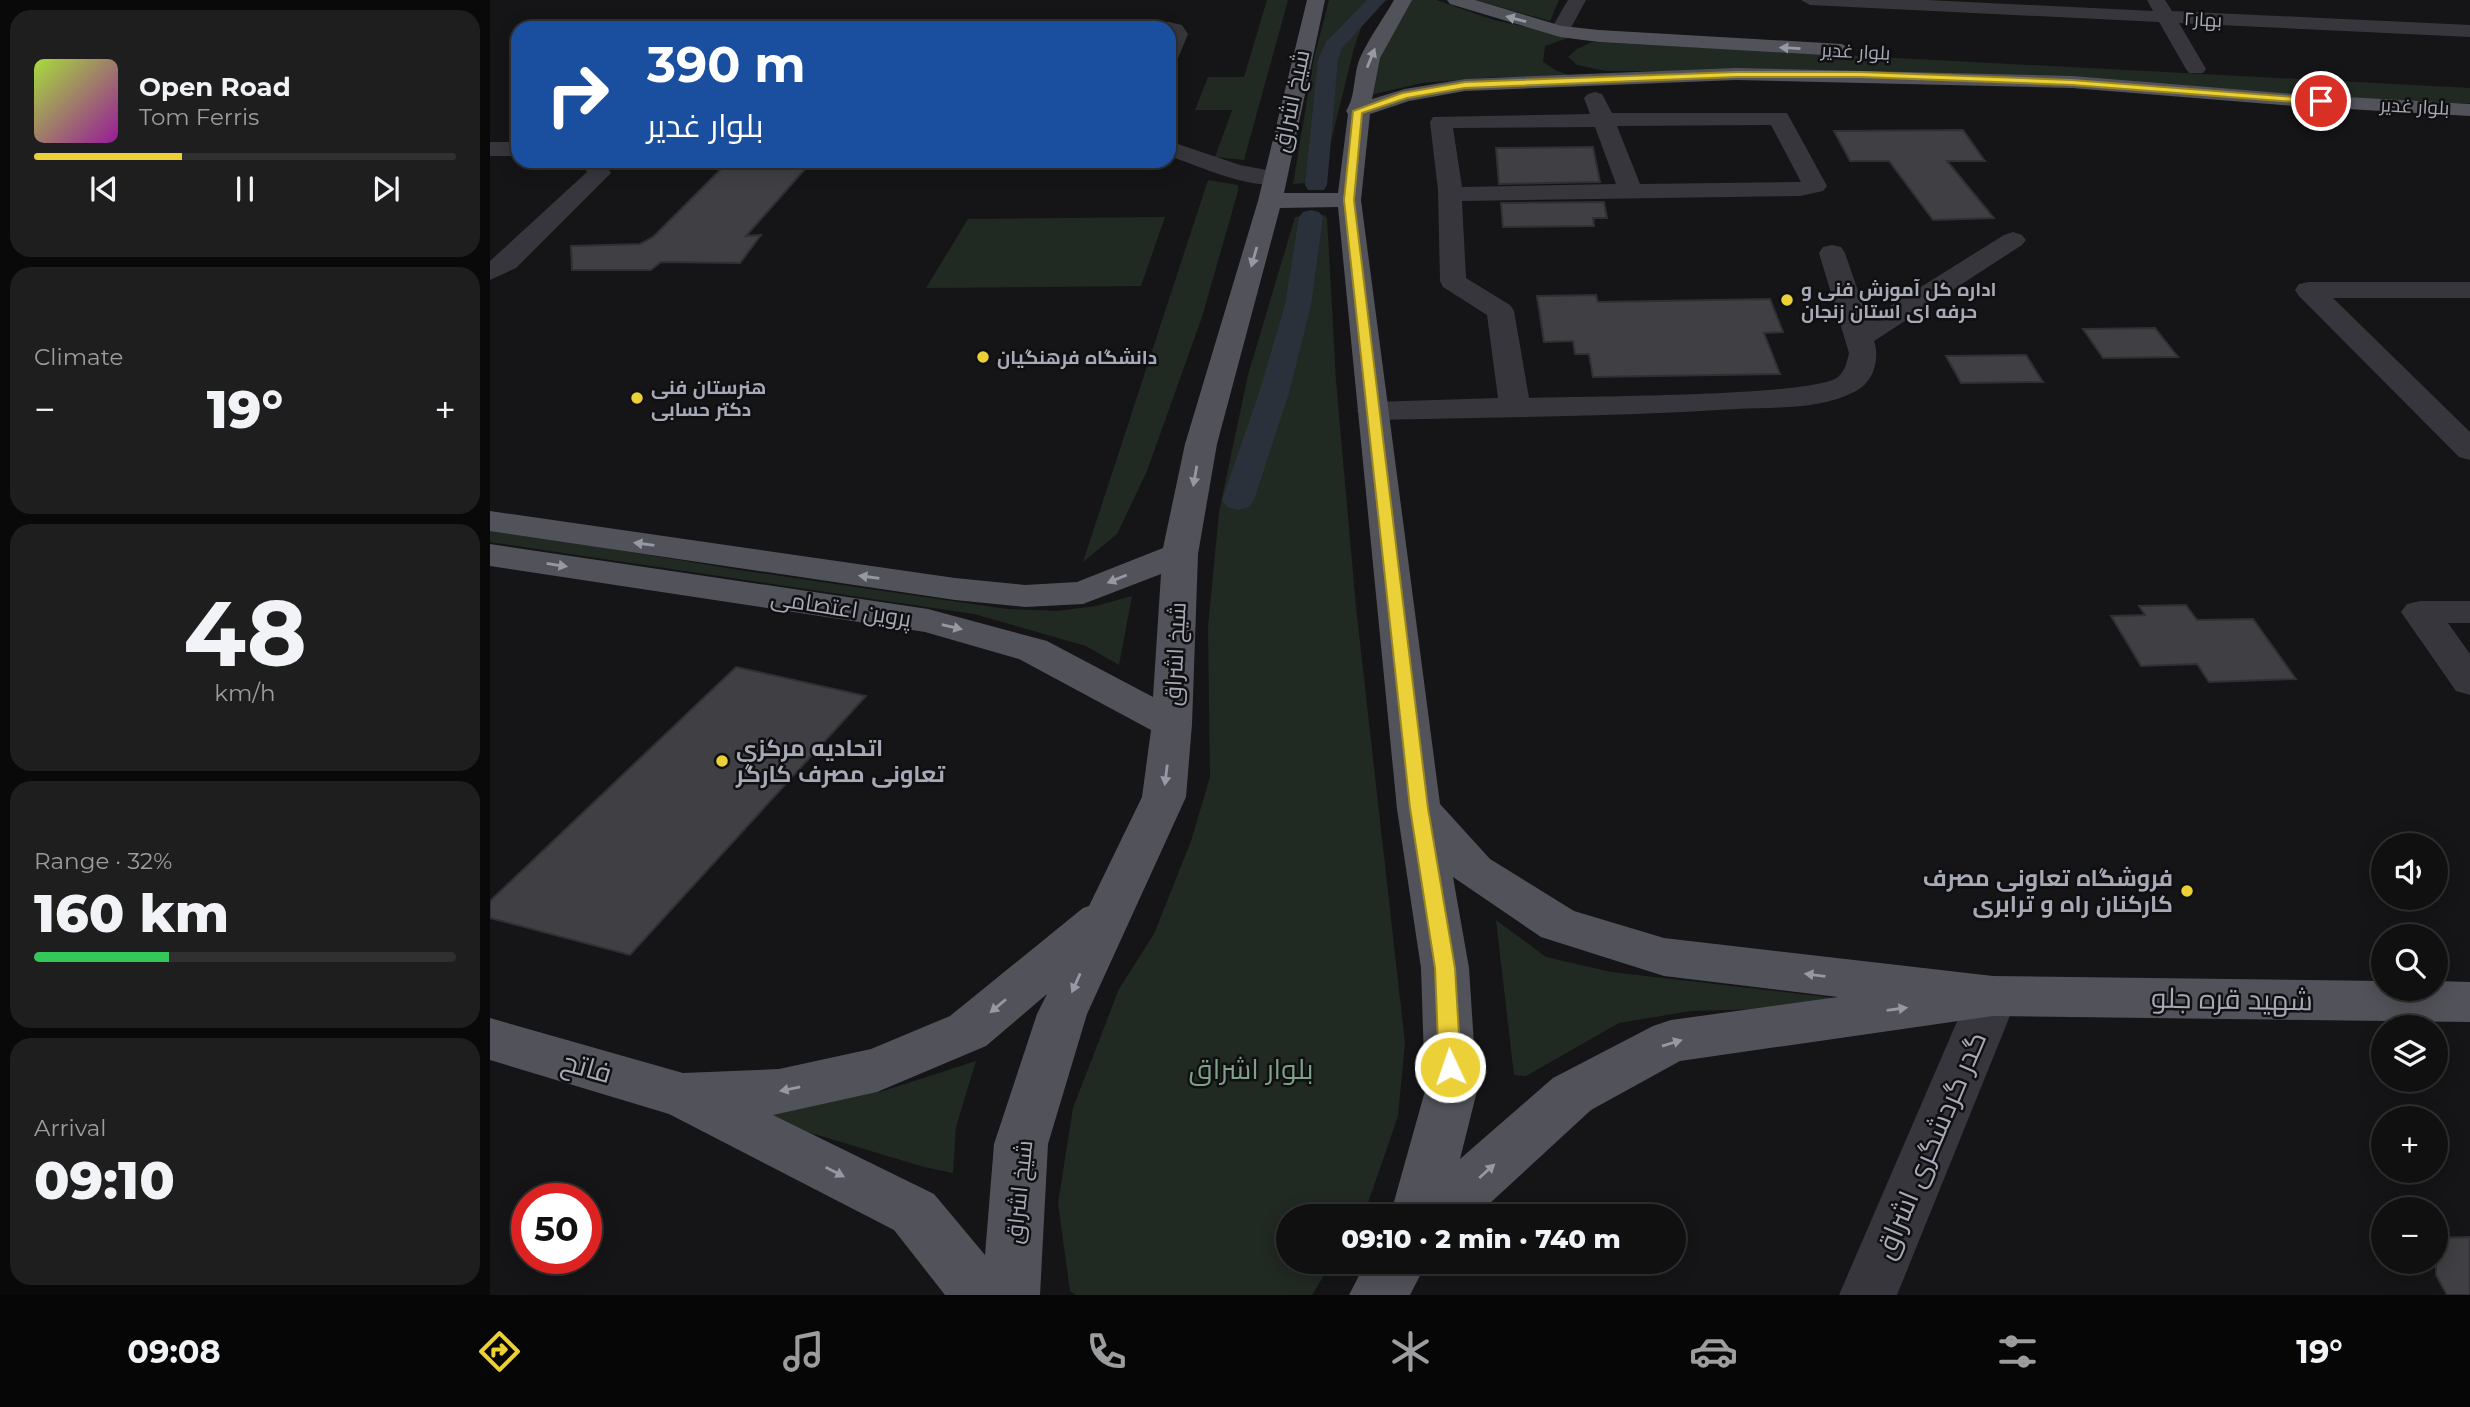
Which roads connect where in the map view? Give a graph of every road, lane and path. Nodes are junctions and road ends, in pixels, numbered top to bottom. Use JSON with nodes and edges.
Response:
{"nodes":[{"id":1,"x":1316,"y":0,"type":"edge"},
{"id":2,"x":1404,"y":0,"type":"edge"},
{"id":3,"x":1456,"y":0,"type":"edge"},
{"id":4,"x":1577,"y":0,"type":"edge"},
{"id":5,"x":1810,"y":0,"type":"edge"},
{"id":6,"x":2161,"y":8,"type":"edge"},
{"id":7,"x":1560,"y":30,"type":"junction"},
{"id":8,"x":2470,"y":31,"type":"edge"},
{"id":9,"x":1599,"y":36,"type":"junction"},
{"id":10,"x":1867,"y":52,"type":"dead end"},
{"id":11,"x":2059,"y":62,"type":"dead end"},
{"id":12,"x":2086,"y":63,"type":"dead end"},
{"id":13,"x":2168,"y":68,"type":"dead end"},
{"id":14,"x":2203,"y":69,"type":"joint"},
{"id":15,"x":1613,"y":79,"type":"junction"},
{"id":16,"x":1594,"y":94,"type":"dead end"},
{"id":17,"x":2470,"y":110,"type":"edge"},
{"id":18,"x":1357,"y":111,"type":"junction"},
{"id":19,"x":1604,"y":120,"type":"junction"},
{"id":20,"x":490,"y":149,"type":"edge"},
{"id":21,"x":511,"y":149,"type":"edge"},
{"id":22,"x":1176,"y":150,"type":"edge"},
{"id":23,"x":596,"y":168,"type":"edge"},
{"id":24,"x":1272,"y":190,"type":"junction"},
{"id":25,"x":1631,"y":191,"type":"junction"},
{"id":26,"x":1450,"y":194,"type":"junction"},
{"id":27,"x":1349,"y":200,"type":"junction"},
{"id":28,"x":2013,"y":240,"type":"dead end"},
{"id":29,"x":1832,"y":253,"type":"dead end"},
{"id":30,"x":490,"y":272,"type":"edge"},
{"id":31,"x":2470,"y":290,"type":"edge"},
{"id":32,"x":1859,"y":338,"type":"junction"},
{"id":33,"x":1515,"y":407,"type":"junction"},
{"id":34,"x":1373,"y":411,"type":"junction"},
{"id":35,"x":2470,"y":450,"type":"edge"},
{"id":36,"x":490,"y":521,"type":"edge"},
{"id":37,"x":1181,"y":554,"type":"junction"},
{"id":38,"x":490,"y":555,"type":"edge"},
{"id":39,"x":2470,"y":612,"type":"edge"},
{"id":40,"x":2470,"y":682,"type":"edge"},
{"id":41,"x":1172,"y":724,"type":"junction"},
{"id":42,"x":1419,"y":808,"type":"junction"},
{"id":43,"x":1107,"y":915,"type":"junction"},
{"id":44,"x":1993,"y":996,"type":"junction"},
{"id":45,"x":2470,"y":1002,"type":"edge"},
{"id":46,"x":490,"y":1039,"type":"edge"},
{"id":47,"x":683,"y":1096,"type":"junction"},
{"id":48,"x":1421,"y":1204,"type":"edge"},
{"id":49,"x":1449,"y":1204,"type":"edge"},
{"id":50,"x":1391,"y":1274,"type":"edge"},
{"id":51,"x":981,"y":1295,"type":"edge"},
{"id":52,"x":1011,"y":1295,"type":"edge"},
{"id":53,"x":1378,"y":1295,"type":"edge"},
{"id":54,"x":1868,"y":1295,"type":"edge"}],
"edges":[{"from":1,"to":24,"type":"main road","name":"شیخ اشراق"},
{"from":18,"to":2,"type":"main road","one_way":true},
{"from":7,"to":3,"type":"main road","name":"بلوار غدیر","one_way":true},
{"from":4,"to":7,"type":"street"},
{"from":5,"to":6,"type":"street","name":"بهار۲"},
{"from":6,"to":8,"type":"street","name":"بهار۲"},
{"from":6,"to":14,"type":"street"},
{"from":7,"to":9,"type":"main road","name":"بلوار غدیر"},
{"from":10,"to":9,"type":"main road","name":"بلوار غدیر","one_way":true},
{"from":9,"to":15,"type":"main road"},
{"from":11,"to":12,"type":"main road"},
{"from":13,"to":14,"type":"main road"},
{"from":15,"to":17,"type":"main road","name":"بلوار غدیر"},
{"from":15,"to":18,"type":"main road","name":"بلوار غدیر"},
{"from":16,"to":19,"type":"street"},
{"from":18,"to":27,"type":"main road"},
{"from":19,"to":25,"type":"street"},
{"from":19,"to":25,"type":"street"},
{"from":19,"to":26,"type":"street"},
{"from":20,"to":21,"type":"street"},
{"from":22,"to":24,"type":"street"},
{"from":23,"to":30,"type":"street"},
{"from":24,"to":27,"type":"main road"},
{"from":24,"to":37,"type":"main road","name":"شیخ اشراق","one_way":true},
{"from":25,"to":26,"type":"street"},
{"from":26,"to":33,"type":"street"},
{"from":27,"to":34,"type":"main road"},
{"from":28,"to":32,"type":"street"},
{"from":29,"to":32,"type":"street"},
{"from":31,"to":35,"type":"street"},
{"from":32,"to":33,"type":"street"},
{"from":33,"to":34,"type":"street"},
{"from":34,"to":42,"type":"main road"},
{"from":37,"to":36,"type":"main road","name":"پروین اعتصامی","one_way":true},
{"from":37,"to":41,"type":"main road","name":"شیخ اشراق"},
{"from":38,"to":41,"type":"main road","name":"پروین اعتصامی","one_way":true},
{"from":39,"to":40,"type":"street"},
{"from":41,"to":43,"type":"main road","name":"شیخ اشراق","one_way":true},
{"from":44,"to":42,"type":"main road","one_way":true},
{"from":42,"to":48,"type":"main road"},
{"from":43,"to":47,"type":"main road","one_way":true},
{"from":43,"to":52,"type":"main road","name":"شیخ اشراق","one_way":true},
{"from":44,"to":45,"type":"main road","name":"شهید قره جلو"},
{"from":49,"to":44,"type":"main road","one_way":true},
{"from":44,"to":54,"type":"street","name":"گدر گردشگری اشراق"},
{"from":46,"to":47,"type":"main road","name":"فاتح"},
{"from":47,"to":51,"type":"main road","one_way":true},
{"from":50,"to":53,"type":"main road"}]}
